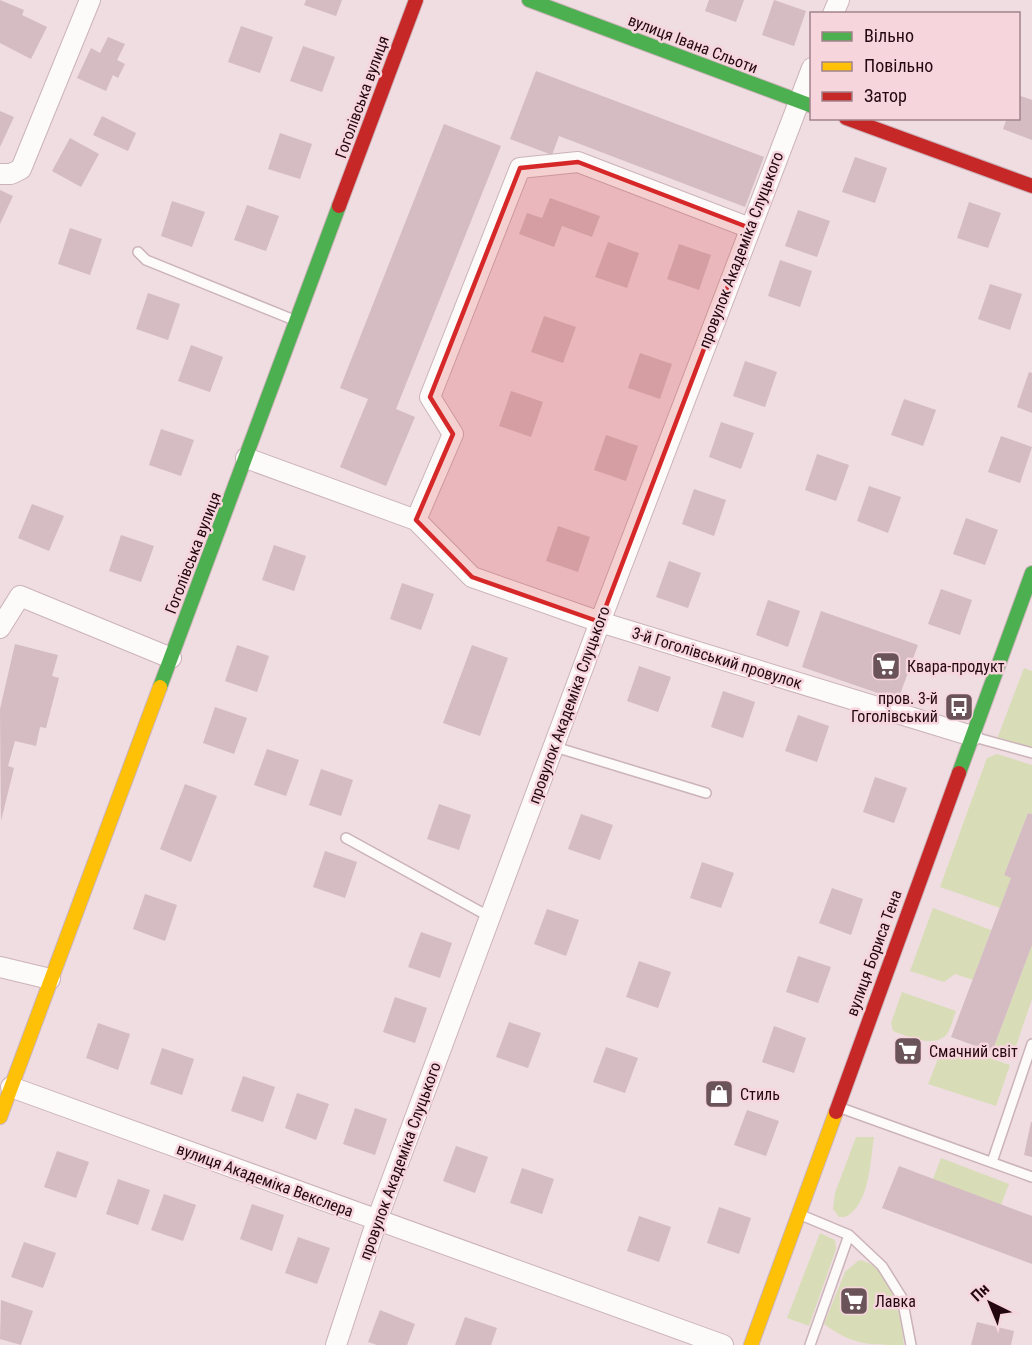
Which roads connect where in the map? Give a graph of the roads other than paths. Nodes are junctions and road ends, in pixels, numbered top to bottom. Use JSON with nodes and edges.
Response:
{"nodes":[{"id":1,"x":90,"y":0,"type":"edge"},
{"id":2,"x":416,"y":0,"type":"edge"},
{"id":3,"x":529,"y":0,"type":"edge"},
{"id":4,"x":810,"y":78,"type":"edge"},
{"id":5,"x":805,"y":103,"type":"edge"},
{"id":6,"x":851,"y":120,"type":"edge"},
{"id":7,"x":0,"y":174,"type":"edge"},
{"id":8,"x":1032,"y":186,"type":"edge"},
{"id":9,"x":750,"y":228,"type":"junction"},
{"id":10,"x":138,"y":252,"type":"dead end"},
{"id":11,"x":297,"y":321,"type":"junction"},
{"id":12,"x":246,"y":458,"type":"junction"},
{"id":13,"x":416,"y":520,"type":"junction"},
{"id":14,"x":1032,"y":573,"type":"edge"},
{"id":15,"x":600,"y":622,"type":"junction"},
{"id":16,"x":0,"y":628,"type":"edge"},
{"id":17,"x":171,"y":658,"type":"junction"},
{"id":18,"x":972,"y":736,"type":"junction"},
{"id":19,"x":555,"y":747,"type":"junction"},
{"id":20,"x":1032,"y":753,"type":"edge"},
{"id":21,"x":706,"y":793,"type":"dead end"},
{"id":22,"x":346,"y":838,"type":"dead end"},
{"id":23,"x":490,"y":917,"type":"junction"},
{"id":24,"x":0,"y":967,"type":"edge"},
{"id":25,"x":50,"y":979,"type":"junction"},
{"id":26,"x":1032,"y":1044,"type":"edge"},
{"id":27,"x":11,"y":1087,"type":"junction"},
{"id":28,"x":839,"y":1107,"type":"junction"},
{"id":29,"x":0,"y":1117,"type":"edge"},
{"id":30,"x":992,"y":1162,"type":"junction"},
{"id":31,"x":1032,"y":1178,"type":"edge"},
{"id":32,"x":800,"y":1215,"type":"junction"},
{"id":33,"x":377,"y":1220,"type":"junction"},
{"id":34,"x":849,"y":1235,"type":"junction"},
{"id":35,"x":336,"y":1345,"type":"edge"},
{"id":36,"x":723,"y":1345,"type":"edge"},
{"id":37,"x":751,"y":1345,"type":"edge"},
{"id":38,"x":810,"y":1345,"type":"edge"},
{"id":39,"x":911,"y":1345,"type":"edge"}],
"edges":[{"from":1,"to":7,"type":"street"},
{"from":2,"to":11,"type":"street","name":"Гоголівська вулиця"},
{"from":3,"to":5,"type":"street","name":"вулиця Івана Сльоти"},
{"from":4,"to":5,"type":"street","name":"провулок Академіка Слуцького"},
{"from":5,"to":9,"type":"street","name":"провулок Академіка Слуцького"},
{"from":6,"to":8,"type":"street"},
{"from":9,"to":13,"type":"street"},
{"from":9,"to":15,"type":"street","name":"провулок Академіка Слуцького"},
{"from":10,"to":11,"type":"lane"},
{"from":11,"to":12,"type":"street","name":"Гоголівська вулиця"},
{"from":12,"to":13,"type":"street","name":"3-й Гоголівський провулок"},
{"from":12,"to":17,"type":"street","name":"Гоголівська вулиця"},
{"from":13,"to":15,"type":"street","name":"3-й Гоголівський провулок"},
{"from":14,"to":18,"type":"street","name":"вулиця Бориса Тена"},
{"from":15,"to":18,"type":"street","name":"3-й Гоголівський провулок"},
{"from":15,"to":19,"type":"street","name":"провулок Академіка Слуцького"},
{"from":16,"to":17,"type":"street"},
{"from":17,"to":25,"type":"street","name":"Гоголівська вулиця"},
{"from":18,"to":20,"type":"lane"},
{"from":18,"to":28,"type":"street","name":"вулиця Бориса Тена"},
{"from":19,"to":21,"type":"lane"},
{"from":19,"to":23,"type":"street","name":"провулок Академіка Слуцького"},
{"from":22,"to":23,"type":"lane"},
{"from":23,"to":33,"type":"street","name":"провулок Академіка Слуцького"},
{"from":24,"to":25,"type":"street"},
{"from":25,"to":27,"type":"street","name":"Гоголівська вулиця"},
{"from":26,"to":30,"type":"lane"},
{"from":27,"to":29,"type":"street","name":"Гоголівська вулиця"},
{"from":27,"to":33,"type":"street","name":"вулиця Академіка Векслера"},
{"from":28,"to":30,"type":"lane"},
{"from":28,"to":32,"type":"street","name":"вулиця Бориса Тена"},
{"from":30,"to":31,"type":"lane"},
{"from":32,"to":34,"type":"lane"},
{"from":32,"to":37,"type":"street","name":"вулиця Бориса Тена"},
{"from":33,"to":35,"type":"street","name":"провулок Академіка Слуцького"},
{"from":33,"to":36,"type":"street","name":"вулиця Академіка Векслера"},
{"from":34,"to":38,"type":"lane"},
{"from":34,"to":39,"type":"lane"}]}
